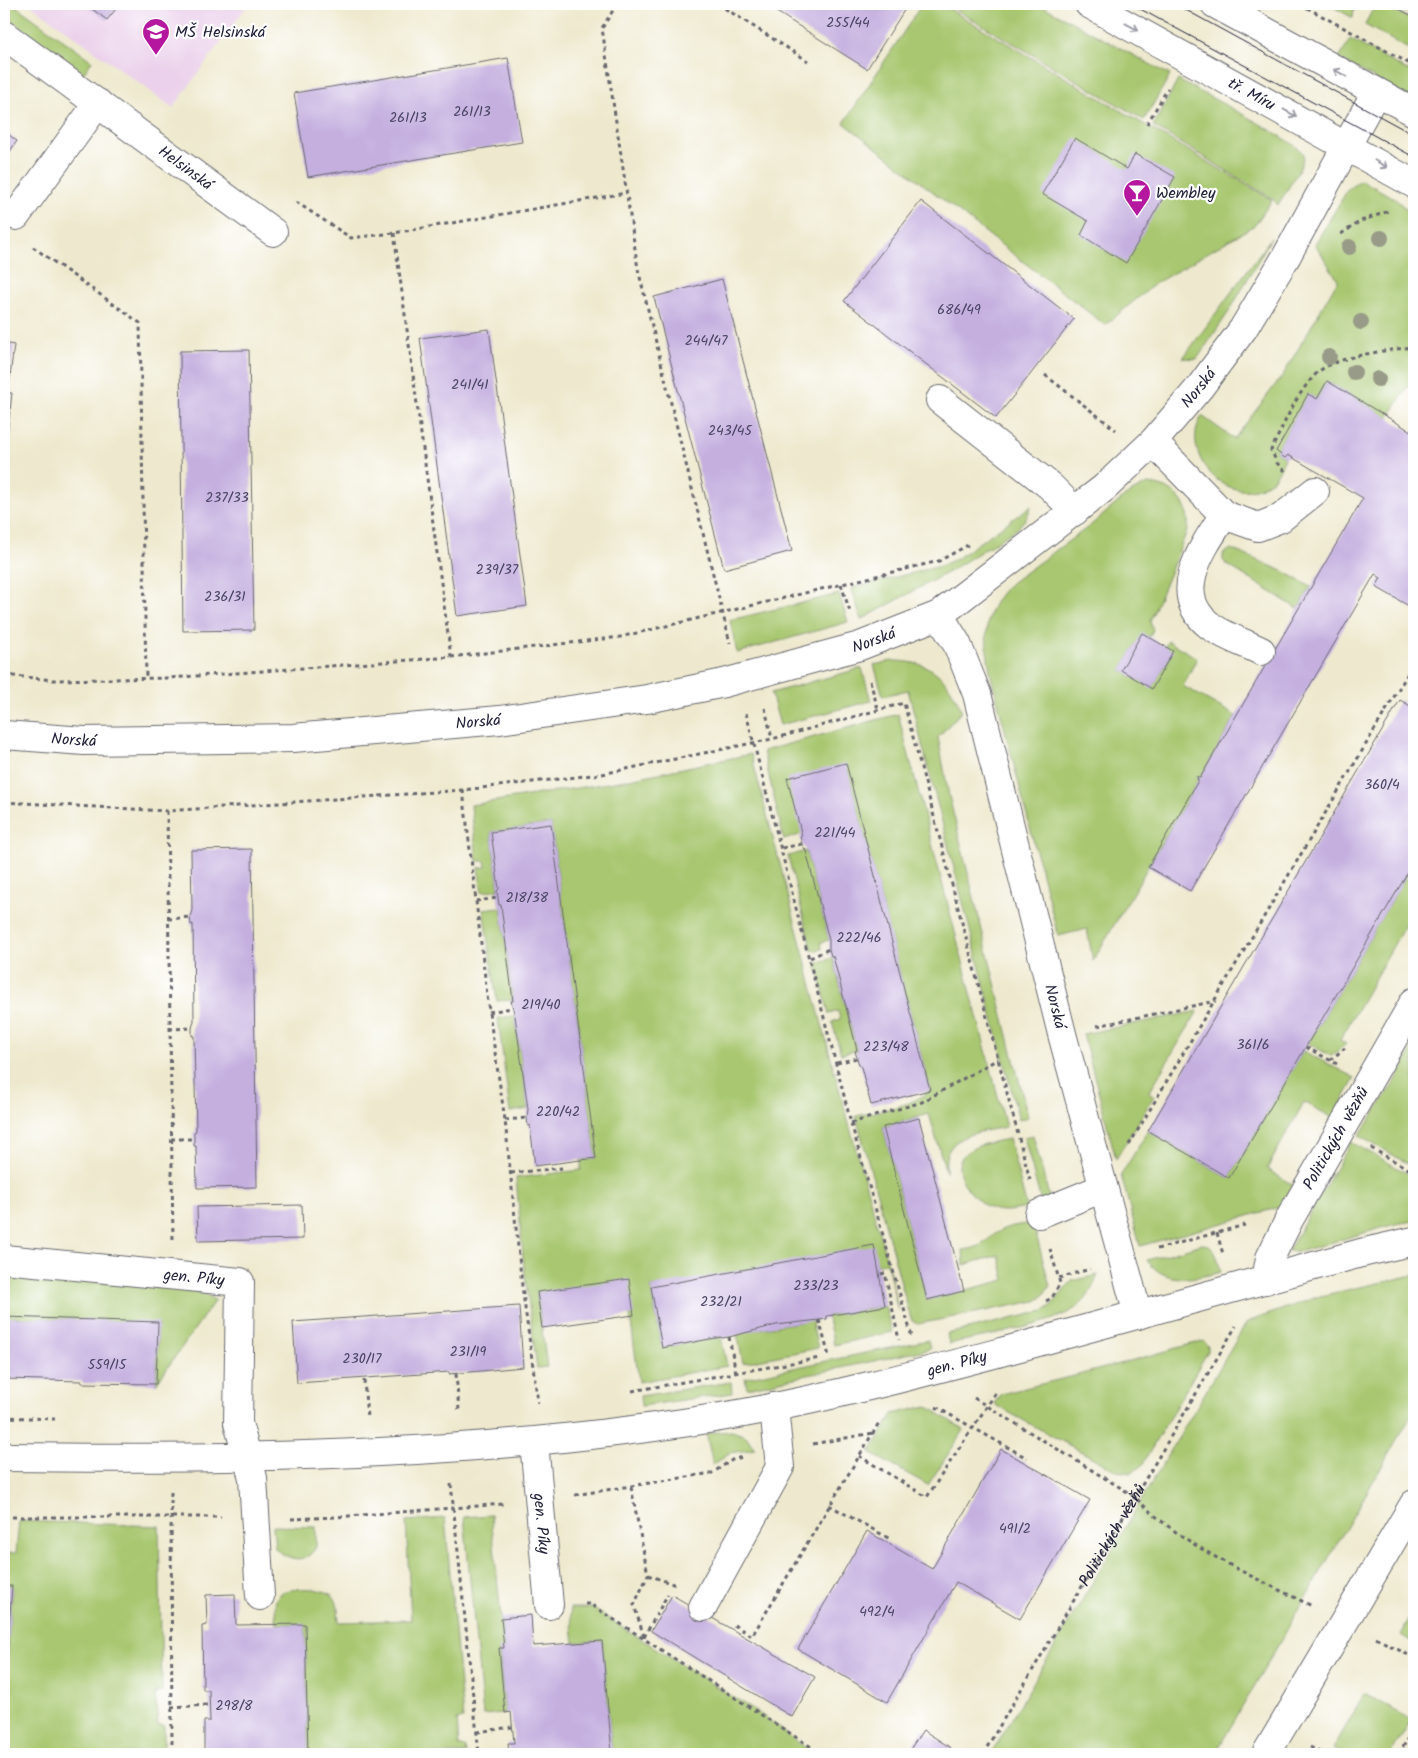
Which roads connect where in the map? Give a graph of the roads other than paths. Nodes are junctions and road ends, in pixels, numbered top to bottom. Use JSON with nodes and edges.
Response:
{"nodes":[{"id":1,"x":1089,"y":4,"type":"edge"},
{"id":2,"x":1215,"y":4,"type":"edge"},
{"id":3,"x":4,"y":35,"type":"edge"},
{"id":4,"x":1376,"y":92,"type":"junction"},
{"id":5,"x":98,"y":103,"type":"junction"},
{"id":6,"x":1414,"y":112,"type":"edge"},
{"id":7,"x":1347,"y":145,"type":"junction"},
{"id":8,"x":1414,"y":184,"type":"edge"},
{"id":9,"x":16,"y":216,"type":"dead end"},
{"id":10,"x":274,"y":232,"type":"dead end"},
{"id":11,"x":940,"y":400,"type":"dead end"},
{"id":12,"x":1153,"y":442,"type":"junction"},
{"id":13,"x":1313,"y":493,"type":"road end"},
{"id":14,"x":1075,"y":511,"type":"junction"},
{"id":15,"x":1224,"y":515,"type":"junction"},
{"id":16,"x":939,"y":615,"type":"junction"},
{"id":17,"x":1261,"y":651,"type":"dead end"},
{"id":18,"x":4,"y":735,"type":"edge"},
{"id":19,"x":1414,"y":1002,"type":"edge"},
{"id":20,"x":1103,"y":1188,"type":"junction"},
{"id":21,"x":1039,"y":1214,"type":"road end"},
{"id":22,"x":1414,"y":1240,"type":"edge"},
{"id":23,"x":4,"y":1259,"type":"edge"},
{"id":24,"x":1266,"y":1280,"type":"junction"},
{"id":25,"x":1138,"y":1315,"type":"junction"},
{"id":26,"x":774,"y":1407,"type":"junction"},
{"id":27,"x":534,"y":1442,"type":"junction"},
{"id":28,"x":4,"y":1457,"type":"edge"},
{"id":29,"x":247,"y":1458,"type":"junction"},
{"id":30,"x":1414,"y":1504,"type":"edge"},
{"id":31,"x":260,"y":1596,"type":"dead end"},
{"id":32,"x":549,"y":1605,"type":"road end"},
{"id":33,"x":703,"y":1607,"type":"road end"},
{"id":34,"x":1266,"y":1754,"type":"edge"}],
"edges":[{"from":1,"to":7,"type":"street","name":"tř. Míru","one_way":true},
{"from":4,"to":2,"type":"street","one_way":true},
{"from":3,"to":5,"type":"street","name":"Helsinská"},
{"from":4,"to":6,"type":"street"},
{"from":4,"to":7,"type":"street","name":"Norská"},
{"from":5,"to":9,"type":"street"},
{"from":5,"to":10,"type":"street","name":"Helsinská"},
{"from":7,"to":8,"type":"street","name":"tř. Míru","one_way":true},
{"from":7,"to":12,"type":"street","name":"Norská"},
{"from":11,"to":14,"type":"street"},
{"from":12,"to":14,"type":"street","name":"Norská"},
{"from":12,"to":15,"type":"street"},
{"from":13,"to":15,"type":"street"},
{"from":14,"to":16,"type":"street","name":"Norská"},
{"from":15,"to":17,"type":"street"},
{"from":16,"to":18,"type":"street","name":"Norská"},
{"from":16,"to":20,"type":"street","name":"Norská"},
{"from":19,"to":24,"type":"street","name":"Politických vězňů"},
{"from":20,"to":21,"type":"street"},
{"from":20,"to":25,"type":"street","name":"Norská"},
{"from":22,"to":24,"type":"street"},
{"from":23,"to":29,"type":"street","name":"gen. Píky"},
{"from":24,"to":25,"type":"street"},
{"from":25,"to":26,"type":"street","name":"gen. Píky"},
{"from":26,"to":27,"type":"street","name":"gen. Píky"},
{"from":26,"to":33,"type":"street"},
{"from":27,"to":29,"type":"street","name":"gen. Píky"},
{"from":27,"to":32,"type":"street","name":"gen. Píky"},
{"from":28,"to":29,"type":"street","name":"gen. Píky"},
{"from":29,"to":31,"type":"street","name":"gen. Píky"},
{"from":30,"to":34,"type":"street"}]}
